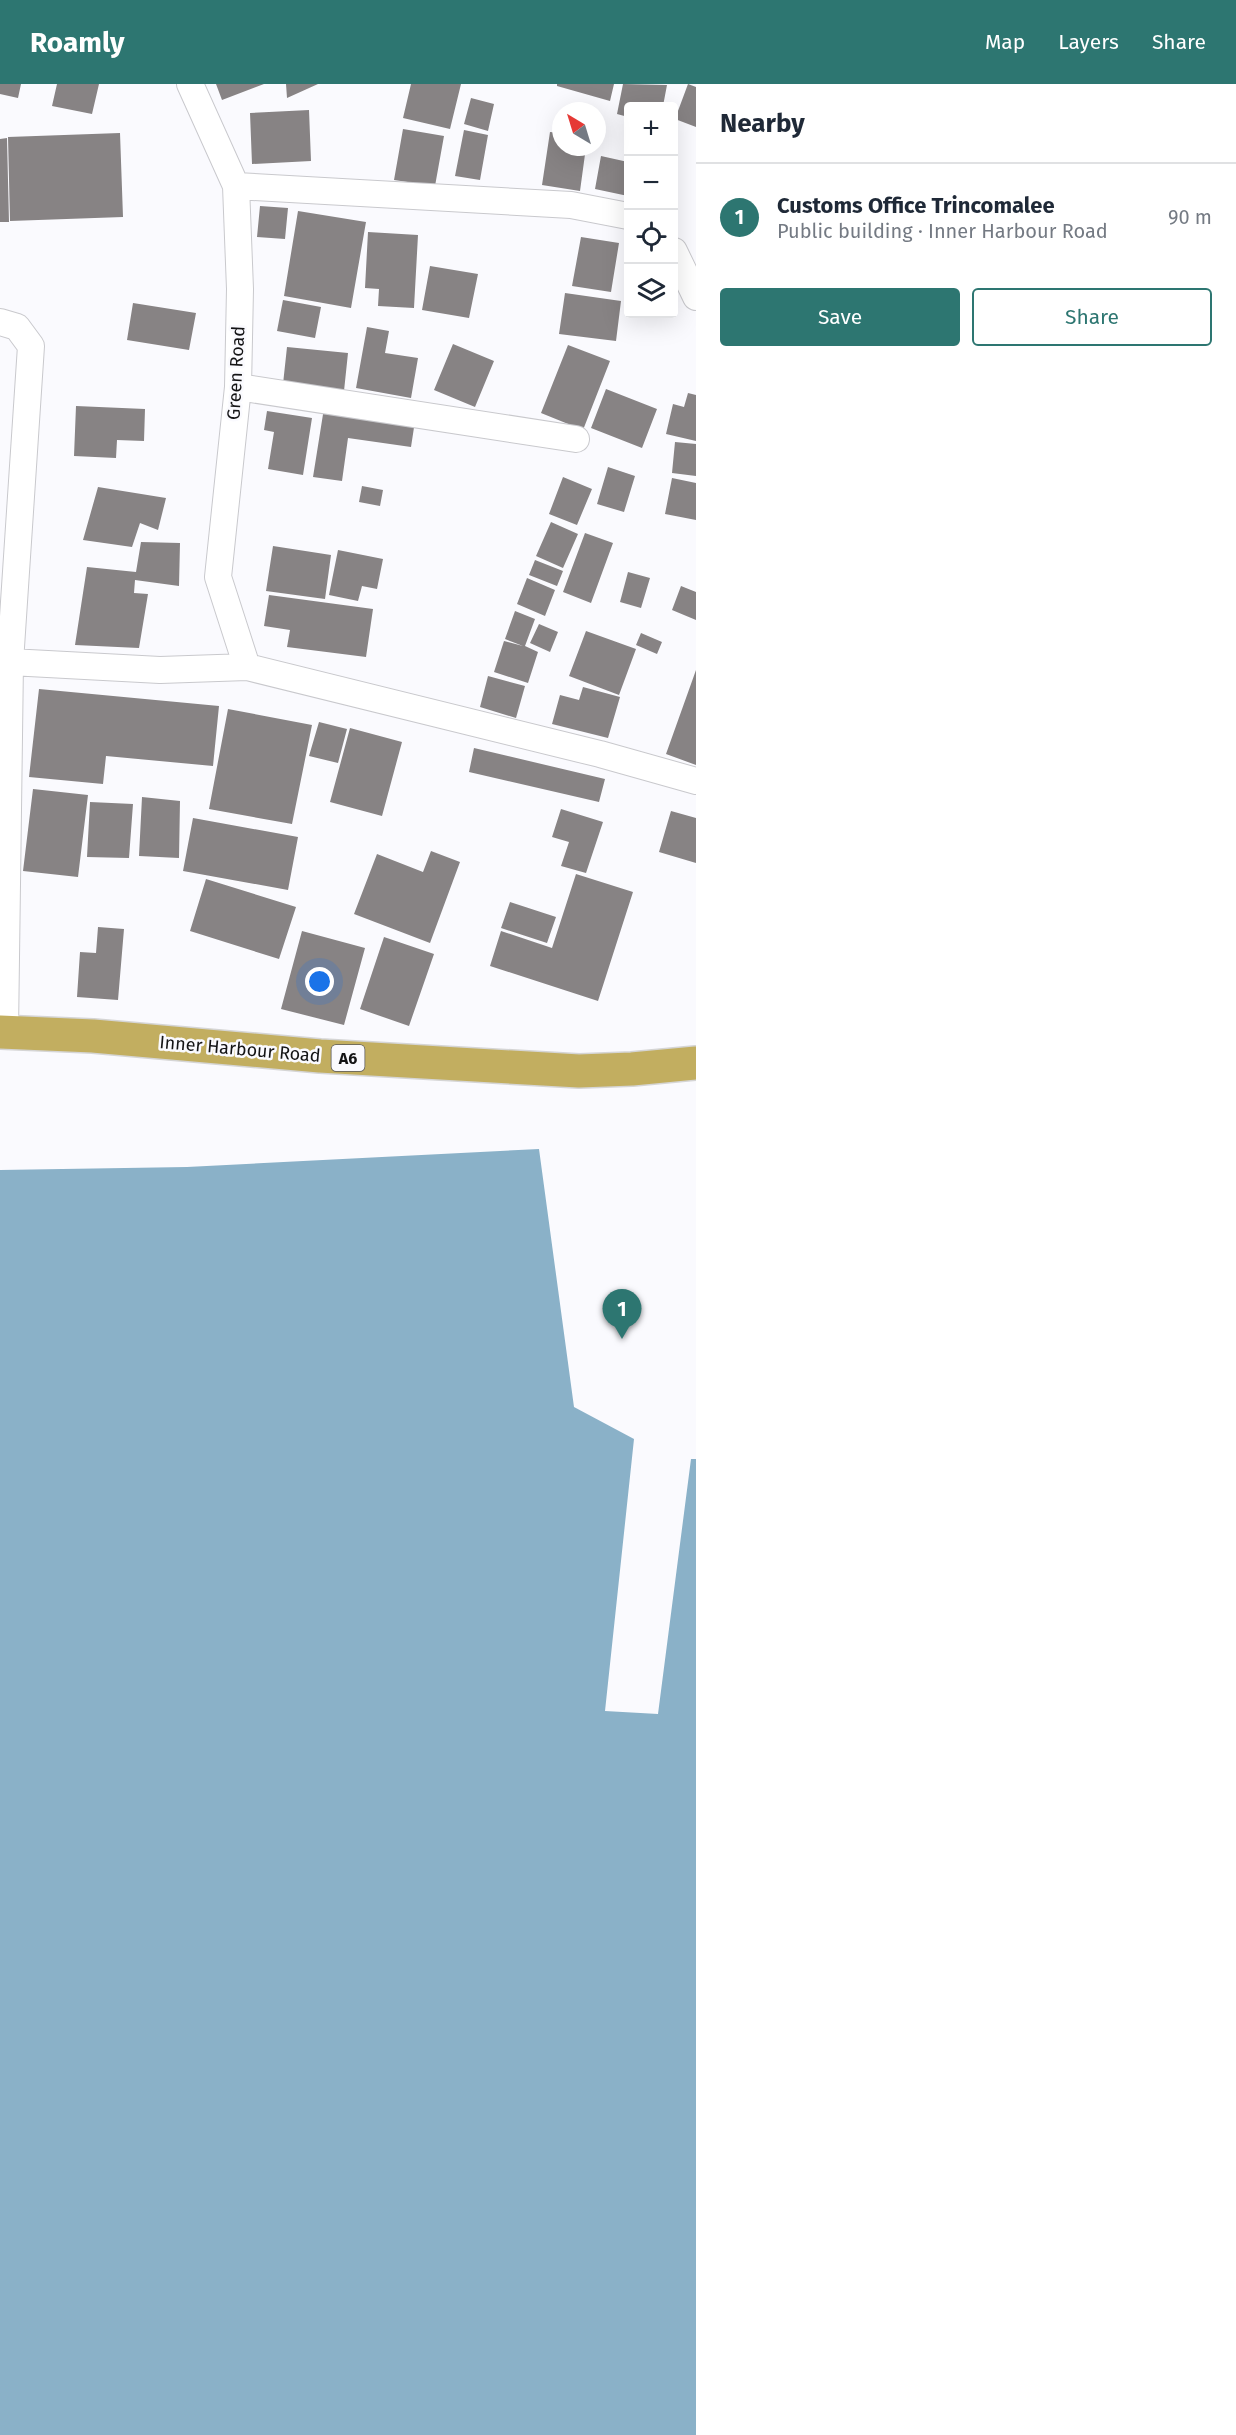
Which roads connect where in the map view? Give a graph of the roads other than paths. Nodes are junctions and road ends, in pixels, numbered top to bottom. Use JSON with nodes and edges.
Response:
{"nodes":[{"id":1,"x":190,"y":84,"type":"edge"},
{"id":2,"x":236,"y":186,"type":"junction"},
{"id":3,"x":624,"y":215,"type":"edge"},
{"id":4,"x":678,"y":259,"type":"edge"},
{"id":5,"x":696,"y":297,"type":"edge"},
{"id":6,"x":0,"y":322,"type":"edge"},
{"id":7,"x":238,"y":387,"type":"junction"},
{"id":8,"x":576,"y":439,"type":"dead end"},
{"id":9,"x":10,"y":662,"type":"junction"},
{"id":10,"x":247,"y":667,"type":"junction"},
{"id":11,"x":696,"y":782,"type":"edge"},
{"id":12,"x":2,"y":1032,"type":"edge"},
{"id":13,"x":696,"y":1063,"type":"edge"}],
"edges":[{"from":1,"to":2,"type":"street","name":"Green Road"},
{"from":2,"to":3,"type":"street"},
{"from":2,"to":7,"type":"street","name":"Green Road"},
{"from":4,"to":5,"type":"street"},
{"from":6,"to":9,"type":"street"},
{"from":7,"to":8,"type":"street"},
{"from":7,"to":10,"type":"street","name":"Green Road"},
{"from":9,"to":10,"type":"street"},
{"from":9,"to":12,"type":"street"},
{"from":10,"to":11,"type":"street"},
{"from":12,"to":13,"type":"highway","name":"Inner Harbour Road","number":"A6"}]}
